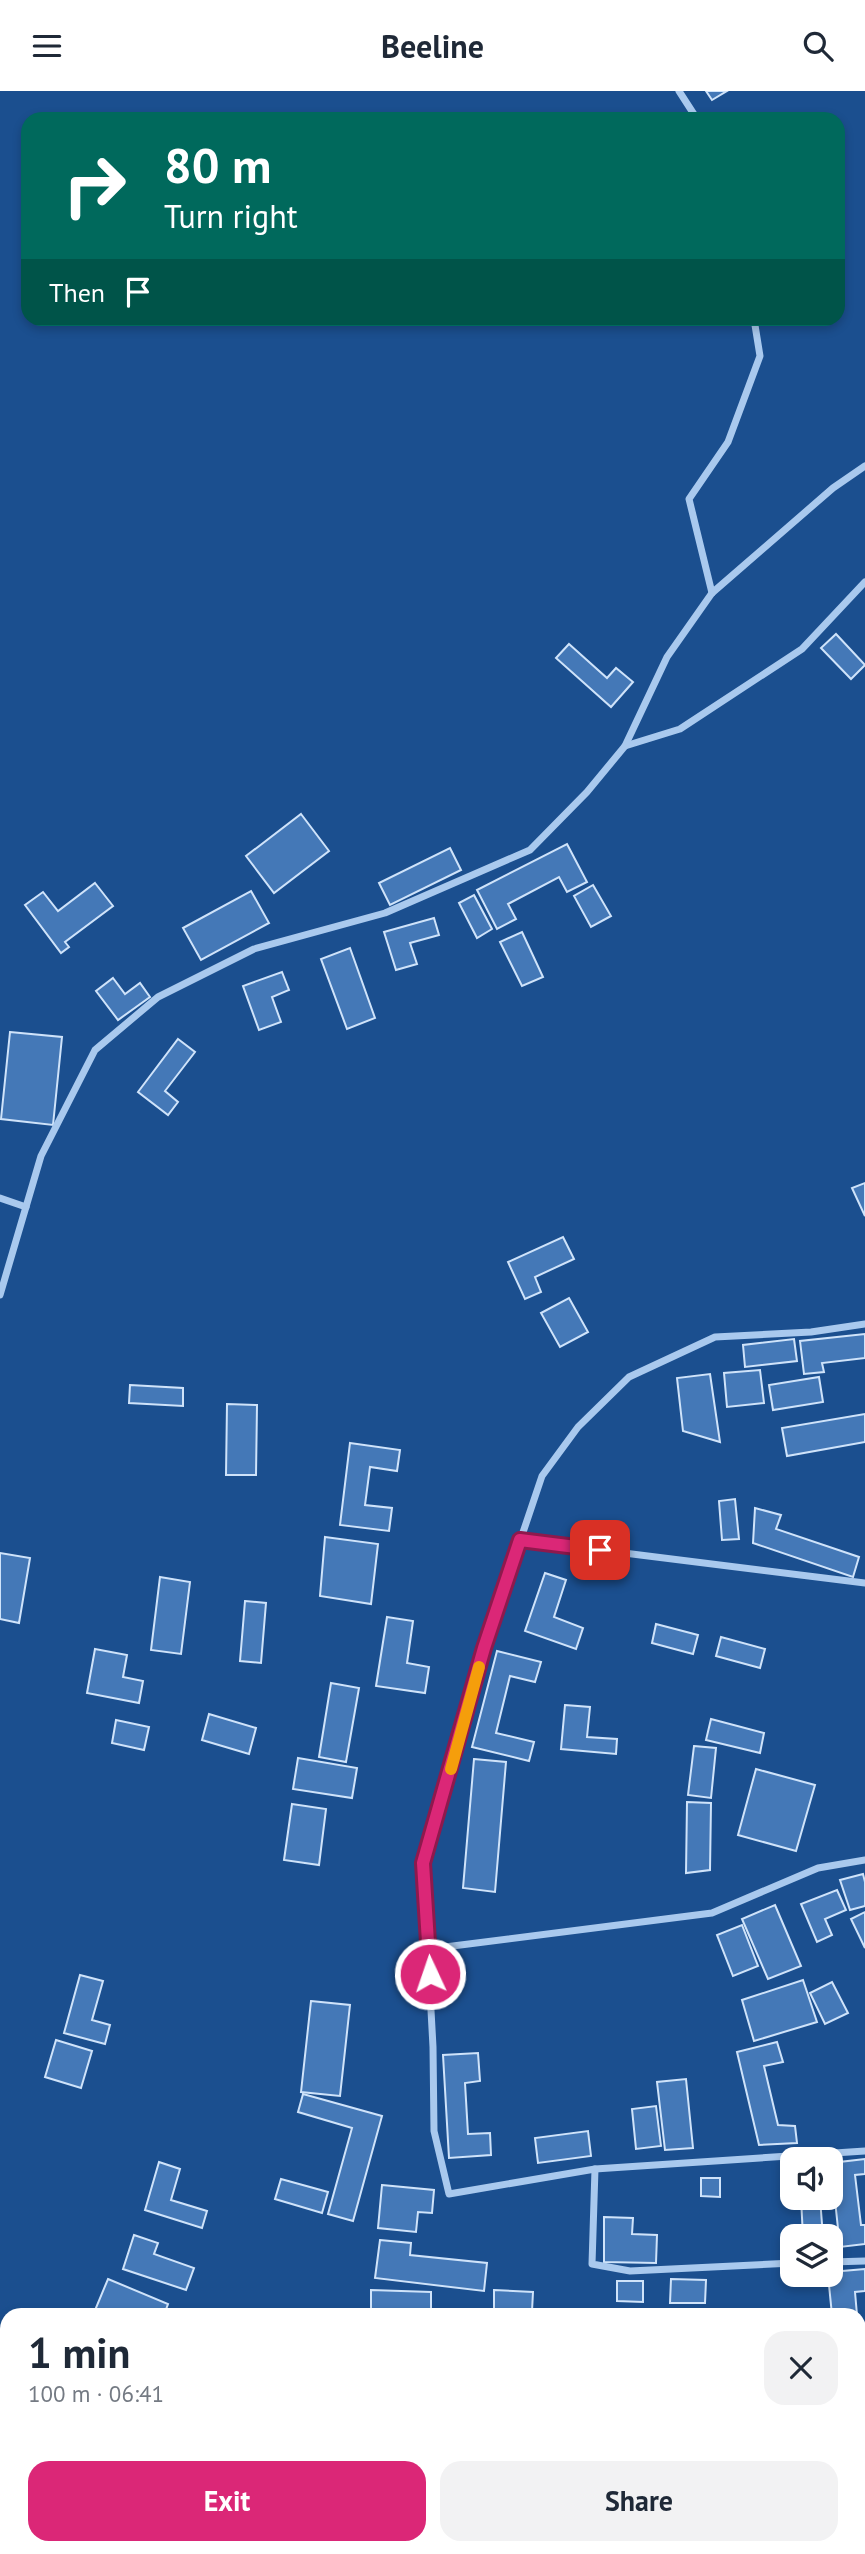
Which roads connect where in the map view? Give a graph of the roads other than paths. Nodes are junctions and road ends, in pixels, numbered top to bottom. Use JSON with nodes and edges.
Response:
{"nodes":[{"id":1,"x":679,"y":91,"type":"edge"},
{"id":2,"x":692,"y":112,"type":"edge"},
{"id":3,"x":755,"y":326,"type":"edge"},
{"id":4,"x":865,"y":467,"type":"edge"},
{"id":5,"x":865,"y":582,"type":"edge"},
{"id":6,"x":712,"y":593,"type":"junction"},
{"id":7,"x":625,"y":746,"type":"junction"},
{"id":8,"x":0,"y":1198,"type":"edge"},
{"id":9,"x":26,"y":1207,"type":"junction"},
{"id":10,"x":0,"y":1295,"type":"edge"},
{"id":11,"x":865,"y":1324,"type":"edge"},
{"id":12,"x":520,"y":1540,"type":"junction"},
{"id":13,"x":865,"y":1583,"type":"edge"},
{"id":14,"x":865,"y":1860,"type":"edge"},
{"id":15,"x":429,"y":1949,"type":"junction"},
{"id":16,"x":865,"y":2151,"type":"edge"},
{"id":17,"x":595,"y":2169,"type":"junction"},
{"id":18,"x":865,"y":2261,"type":"edge"},
{"id":19,"x":843,"y":2262,"type":"edge"},
{"id":20,"x":780,"y":2264,"type":"edge"}],
"edges":[{"from":1,"to":2,"type":"street"},
{"from":3,"to":6,"type":"street"},
{"from":4,"to":6,"type":"street"},
{"from":5,"to":7,"type":"street"},
{"from":6,"to":7,"type":"street"},
{"from":7,"to":9,"type":"street"},
{"from":8,"to":9,"type":"street"},
{"from":9,"to":10,"type":"street"},
{"from":11,"to":12,"type":"street"},
{"from":12,"to":13,"type":"street"},
{"from":12,"to":15,"type":"street"},
{"from":14,"to":15,"type":"street"},
{"from":15,"to":17,"type":"street"},
{"from":16,"to":17,"type":"street"},
{"from":17,"to":20,"type":"street"},
{"from":18,"to":19,"type":"street"}]}
